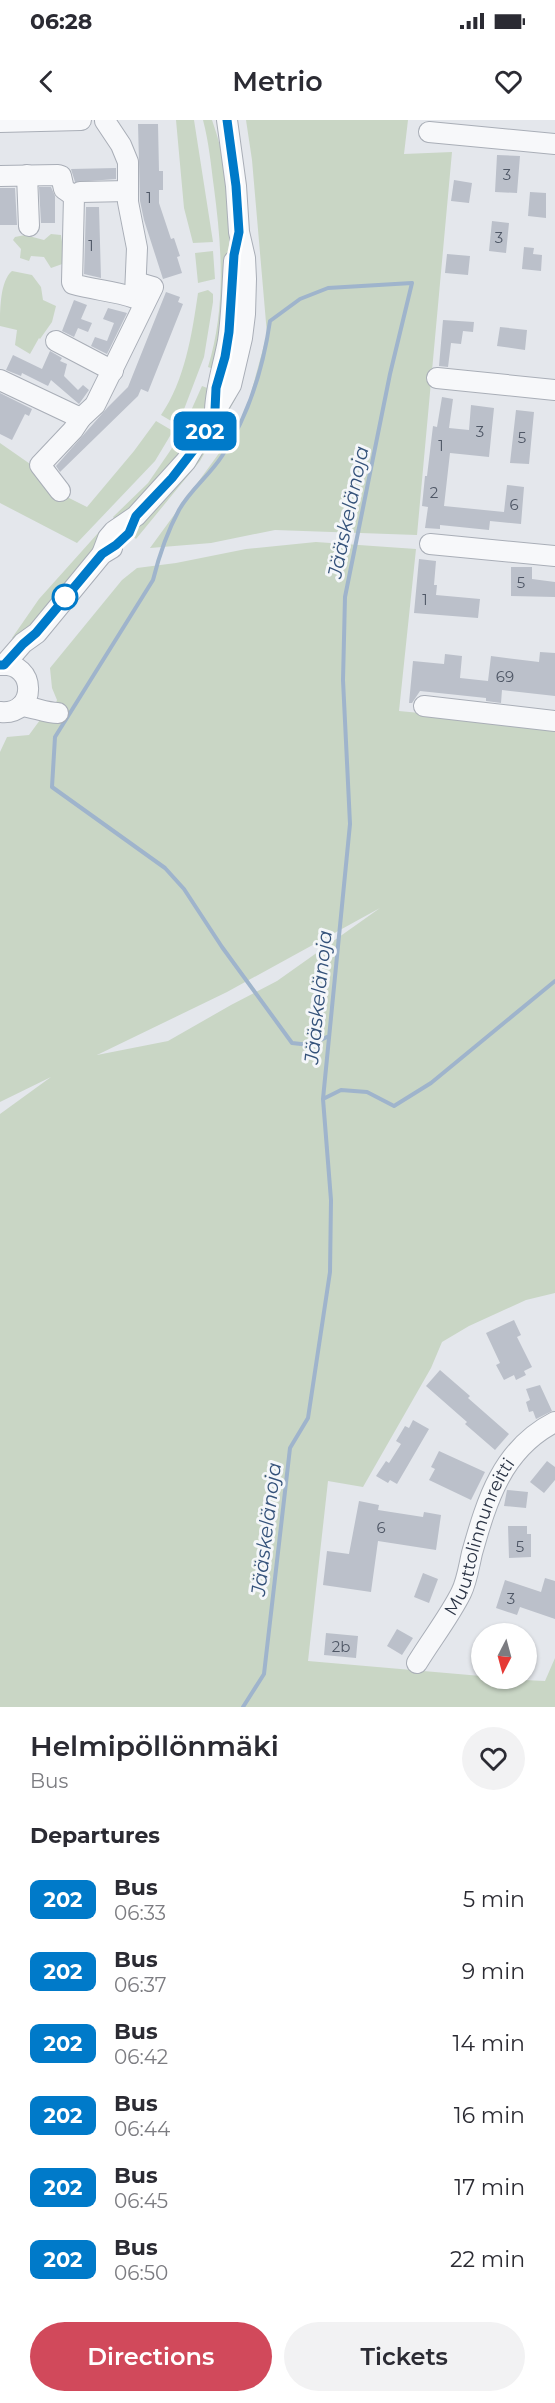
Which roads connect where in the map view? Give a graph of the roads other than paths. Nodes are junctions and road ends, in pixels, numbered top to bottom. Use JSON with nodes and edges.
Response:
{"nodes":[{"id":1,"x":81,"y":120,"type":"edge"},
{"id":2,"x":101,"y":120,"type":"edge"},
{"id":3,"x":219,"y":120,"type":"edge"},
{"id":4,"x":227,"y":120,"type":"edge"},
{"id":5,"x":0,"y":122,"type":"edge"},
{"id":6,"x":429,"y":132,"type":"dead end"},
{"id":7,"x":555,"y":144,"type":"edge"},
{"id":8,"x":229,"y":147,"type":"junction"},
{"id":9,"x":27,"y":175,"type":"junction"},
{"id":10,"x":0,"y":176,"type":"edge"},
{"id":11,"x":128,"y":191,"type":"junction"},
{"id":12,"x":74,"y":196,"type":"junction"},
{"id":13,"x":29,"y":226,"type":"dead end"},
{"id":14,"x":139,"y":295,"type":"junction"},
{"id":15,"x":56,"y":341,"type":"dead end"},
{"id":16,"x":113,"y":371,"type":"junction"},
{"id":17,"x":436,"y":378,"type":"dead end"},
{"id":18,"x":0,"y":380,"type":"edge"},
{"id":19,"x":555,"y":390,"type":"edge"},
{"id":20,"x":81,"y":418,"type":"junction"},
{"id":21,"x":60,"y":491,"type":"dead end"},
{"id":22,"x":430,"y":544,"type":"dead end"},
{"id":23,"x":555,"y":555,"type":"edge"},
{"id":24,"x":10,"y":693,"type":"edge"},
{"id":25,"x":424,"y":706,"type":"dead end"},
{"id":26,"x":555,"y":721,"type":"edge"},
{"id":27,"x":555,"y":1422,"type":"edge"},
{"id":28,"x":417,"y":1663,"type":"dead end"}],
"edges":[{"from":1,"to":5,"type":"street"},
{"from":2,"to":11,"type":"street"},
{"from":3,"to":8,"type":"street"},
{"from":4,"to":8,"type":"street"},
{"from":6,"to":7,"type":"street"},
{"from":8,"to":24,"type":"street"},
{"from":9,"to":10,"type":"street"},
{"from":9,"to":12,"type":"street"},
{"from":9,"to":13,"type":"street"},
{"from":11,"to":12,"type":"street"},
{"from":11,"to":14,"type":"street"},
{"from":12,"to":14,"type":"street"},
{"from":14,"to":16,"type":"street"},
{"from":15,"to":16,"type":"street"},
{"from":16,"to":20,"type":"street"},
{"from":17,"to":19,"type":"street"},
{"from":18,"to":20,"type":"street"},
{"from":20,"to":21,"type":"street"},
{"from":22,"to":23,"type":"street"},
{"from":25,"to":26,"type":"street"},
{"from":27,"to":28,"type":"street","name":"Muuttolinnunreitti"}]}
